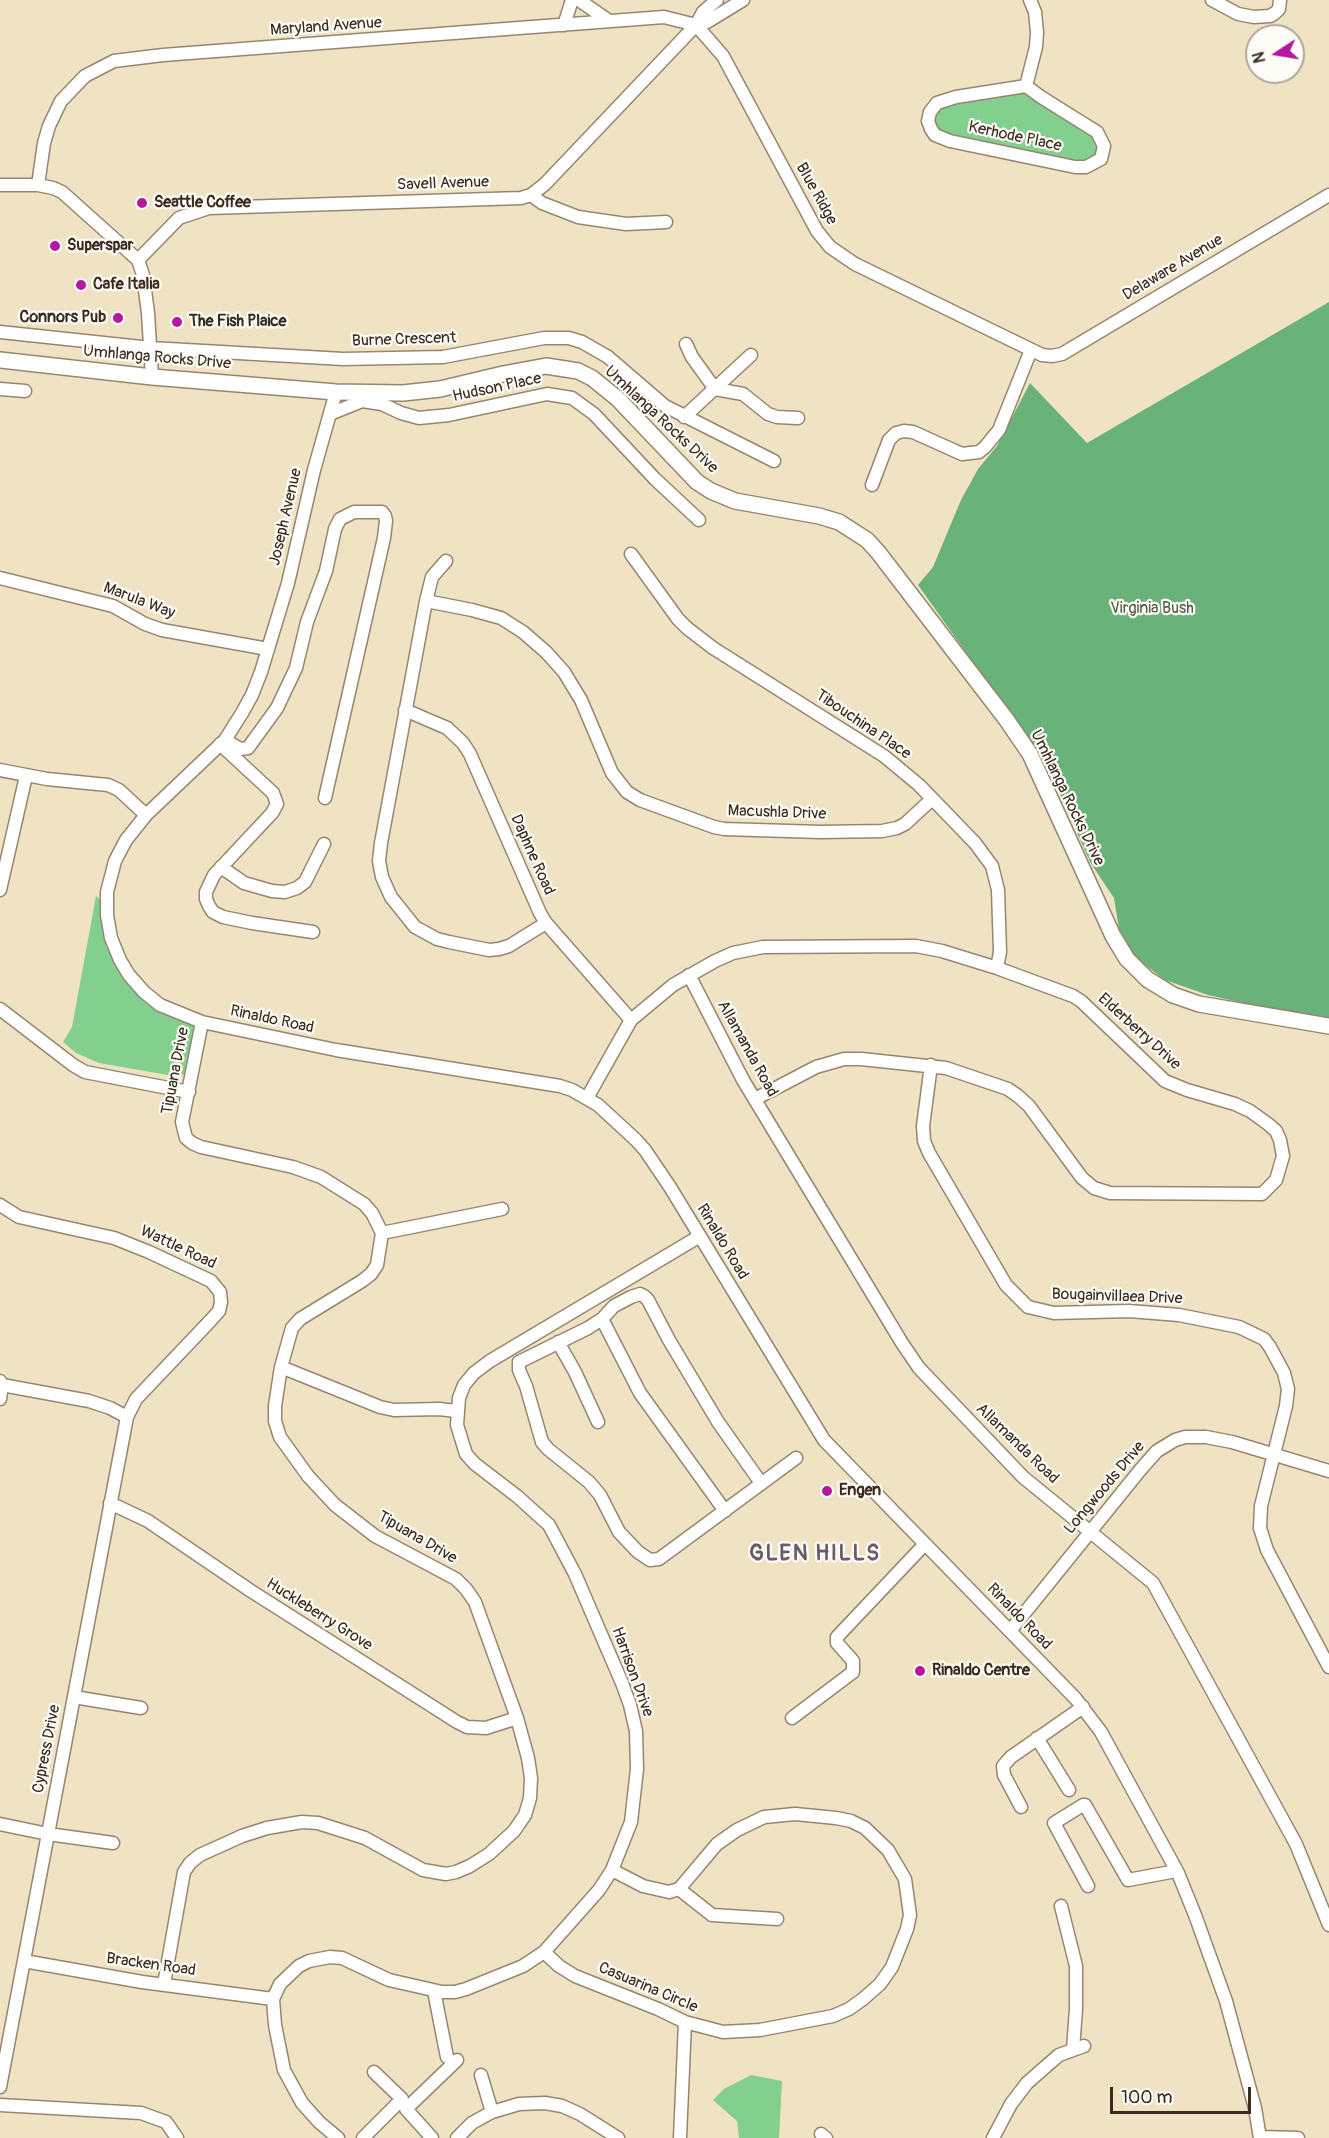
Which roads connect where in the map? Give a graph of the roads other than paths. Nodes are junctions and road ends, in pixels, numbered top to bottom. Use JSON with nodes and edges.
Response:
{"nodes":[{"id":1,"x":572,"y":0,"type":"edge"},
{"id":2,"x":579,"y":0,"type":"edge"},
{"id":3,"x":1030,"y":0,"type":"edge"},
{"id":4,"x":1212,"y":0,"type":"edge"},
{"id":5,"x":1280,"y":0,"type":"edge"},
{"id":6,"x":738,"y":1,"type":"edge"},
{"id":7,"x":712,"y":4,"type":"edge"},
{"id":8,"x":609,"y":21,"type":"junction"},
{"id":9,"x":564,"y":25,"type":"junction"},
{"id":10,"x":696,"y":25,"type":"junction"},
{"id":11,"x":1026,"y":86,"type":"junction"},
{"id":12,"x":0,"y":185,"type":"edge"},
{"id":13,"x":38,"y":185,"type":"junction"},
{"id":14,"x":531,"y":195,"type":"junction"},
{"id":15,"x":1329,"y":195,"type":"edge"},
{"id":16,"x":666,"y":222,"type":"dead end"},
{"id":17,"x":138,"y":260,"type":"junction"},
{"id":18,"x":0,"y":332,"type":"edge"},
{"id":19,"x":686,"y":344,"type":"dead end"},
{"id":20,"x":151,"y":348,"type":"junction"},
{"id":21,"x":1031,"y":350,"type":"junction"},
{"id":22,"x":751,"y":355,"type":"dead end"},
{"id":23,"x":0,"y":360,"type":"edge"},
{"id":24,"x":152,"y":377,"type":"junction"},
{"id":25,"x":0,"y":389,"type":"edge"},
{"id":26,"x":715,"y":389,"type":"junction"},
{"id":27,"x":25,"y":391,"type":"dead end"},
{"id":28,"x":336,"y":392,"type":"junction"},
{"id":29,"x":330,"y":414,"type":"junction"},
{"id":30,"x":684,"y":417,"type":"junction"},
{"id":31,"x":798,"y":418,"type":"dead end"},
{"id":32,"x":774,"y":461,"type":"dead end"},
{"id":33,"x":872,"y":485,"type":"dead end"},
{"id":34,"x":699,"y":520,"type":"dead end"},
{"id":35,"x":631,"y":554,"type":"dead end"},
{"id":36,"x":446,"y":561,"type":"dead end"},
{"id":37,"x":0,"y":578,"type":"edge"},
{"id":38,"x":426,"y":601,"type":"junction"},
{"id":39,"x":268,"y":649,"type":"junction"},
{"id":40,"x":405,"y":710,"type":"junction"},
{"id":41,"x":223,"y":742,"type":"junction"},
{"id":42,"x":0,"y":770,"type":"edge"},
{"id":43,"x":26,"y":776,"type":"junction"},
{"id":44,"x":325,"y":798,"type":"dead end"},
{"id":45,"x":932,"y":799,"type":"junction"},
{"id":46,"x":146,"y":815,"type":"junction"},
{"id":47,"x":324,"y":844,"type":"dead end"},
{"id":48,"x":221,"y":867,"type":"junction"},
{"id":49,"x":0,"y":890,"type":"edge"},
{"id":50,"x":546,"y":923,"type":"junction"},
{"id":51,"x":313,"y":932,"type":"dead end"},
{"id":52,"x":997,"y":968,"type":"junction"},
{"id":53,"x":688,"y":975,"type":"junction"},
{"id":54,"x":0,"y":1009,"type":"edge"},
{"id":55,"x":631,"y":1020,"type":"junction"},
{"id":56,"x":201,"y":1022,"type":"junction"},
{"id":57,"x":1329,"y":1026,"type":"edge"},
{"id":58,"x":931,"y":1065,"type":"junction"},
{"id":59,"x":189,"y":1092,"type":"junction"},
{"id":60,"x":587,"y":1098,"type":"junction"},
{"id":61,"x":755,"y":1099,"type":"junction"},
{"id":62,"x":0,"y":1206,"type":"edge"},
{"id":63,"x":502,"y":1209,"type":"dead end"},
{"id":64,"x":382,"y":1233,"type":"junction"},
{"id":65,"x":700,"y":1236,"type":"junction"},
{"id":66,"x":573,"y":1312,"type":"junction"},
{"id":67,"x":602,"y":1319,"type":"junction"},
{"id":68,"x":583,"y":1330,"type":"junction"},
{"id":69,"x":558,"y":1342,"type":"junction"},
{"id":70,"x":281,"y":1367,"type":"junction"},
{"id":71,"x":1,"y":1383,"type":"edge"},
{"id":72,"x":0,"y":1399,"type":"edge"},
{"id":73,"x":456,"y":1411,"type":"junction"},
{"id":74,"x":127,"y":1417,"type":"junction"},
{"id":75,"x":598,"y":1422,"type":"dead end"},
{"id":76,"x":1273,"y":1454,"type":"junction"},
{"id":77,"x":796,"y":1458,"type":"dead end"},
{"id":78,"x":1329,"y":1471,"type":"edge"},
{"id":79,"x":761,"y":1483,"type":"junction"},
{"id":80,"x":110,"y":1503,"type":"junction"},
{"id":81,"x":726,"y":1511,"type":"junction"},
{"id":82,"x":1089,"y":1533,"type":"junction"},
{"id":83,"x":924,"y":1545,"type":"junction"},
{"id":84,"x":1010,"y":1630,"type":"junction"},
{"id":85,"x":1329,"y":1667,"type":"edge"},
{"id":86,"x":74,"y":1697,"type":"junction"},
{"id":87,"x":1083,"y":1707,"type":"junction"},
{"id":88,"x":141,"y":1708,"type":"dead end"},
{"id":89,"x":517,"y":1718,"type":"junction"},
{"id":90,"x":792,"y":1718,"type":"dead end"},
{"id":91,"x":1038,"y":1738,"type":"junction"},
{"id":92,"x":1069,"y":1790,"type":"dead end"},
{"id":93,"x":1021,"y":1807,"type":"dead end"},
{"id":94,"x":0,"y":1824,"type":"edge"},
{"id":95,"x":48,"y":1834,"type":"junction"},
{"id":96,"x":113,"y":1844,"type":"dead end"},
{"id":97,"x":612,"y":1870,"type":"junction"},
{"id":98,"x":1176,"y":1870,"type":"junction"},
{"id":99,"x":1088,"y":1886,"type":"dead end"},
{"id":100,"x":679,"y":1889,"type":"junction"},
{"id":101,"x":1061,"y":1906,"type":"dead end"},
{"id":102,"x":777,"y":1919,"type":"dead end"},
{"id":103,"x":1329,"y":1925,"type":"edge"},
{"id":104,"x":544,"y":1952,"type":"junction"},
{"id":105,"x":24,"y":1961,"type":"junction"},
{"id":106,"x":164,"y":1984,"type":"junction"},
{"id":107,"x":434,"y":1991,"type":"junction"},
{"id":108,"x":273,"y":1999,"type":"junction"},
{"id":109,"x":684,"y":2022,"type":"junction"},
{"id":110,"x":374,"y":2072,"type":"dead end"},
{"id":111,"x":481,"y":2075,"type":"dead end"},
{"id":112,"x":0,"y":2087,"type":"edge"},
{"id":113,"x":0,"y":2105,"type":"edge"},
{"id":114,"x":492,"y":2112,"type":"junction"},
{"id":115,"x":1260,"y":2137,"type":"edge"},
{"id":116,"x":177,"y":2138,"type":"edge"},
{"id":117,"x":338,"y":2138,"type":"edge"},
{"id":118,"x":363,"y":2138,"type":"edge"},
{"id":119,"x":432,"y":2138,"type":"edge"},
{"id":120,"x":457,"y":2138,"type":"edge"},
{"id":121,"x":618,"y":2138,"type":"edge"},
{"id":122,"x":680,"y":2138,"type":"edge"},
{"id":123,"x":993,"y":2138,"type":"edge"},
{"id":124,"x":1298,"y":2138,"type":"edge"}],
"edges":[{"from":1,"to":9,"type":"street"},
{"from":2,"to":8,"type":"street"},
{"from":3,"to":11,"type":"street"},
{"from":4,"to":5,"type":"street"},
{"from":6,"to":10,"type":"street"},
{"from":7,"to":10,"type":"street"},
{"from":8,"to":9,"type":"street","name":"Maryland Avenue"},
{"from":8,"to":10,"type":"street","name":"Maryland Avenue"},
{"from":9,"to":13,"type":"street","name":"Maryland Avenue"},
{"from":10,"to":14,"type":"street"},
{"from":10,"to":21,"type":"street","name":"Blue Ridge"},
{"from":11,"to":11,"type":"street","name":"Kerhode Place"},
{"from":12,"to":13,"type":"street"},
{"from":13,"to":17,"type":"street"},
{"from":14,"to":16,"type":"street"},
{"from":14,"to":17,"type":"street","name":"Savell Avenue"},
{"from":15,"to":21,"type":"street","name":"Delaware Avenue"},
{"from":17,"to":20,"type":"street"},
{"from":18,"to":20,"type":"street","name":"Burne Crescent"},
{"from":19,"to":26,"type":"street"},
{"from":20,"to":24,"type":"street"},
{"from":20,"to":30,"type":"street","name":"Burne Crescent"},
{"from":21,"to":33,"type":"street"},
{"from":22,"to":26,"type":"street"},
{"from":23,"to":24,"type":"main road","name":"Umhlanga Rocks Drive"},
{"from":24,"to":28,"type":"main road","name":"Umhlanga Rocks Drive"},
{"from":25,"to":27,"type":"street"},
{"from":26,"to":30,"type":"street"},
{"from":26,"to":31,"type":"street"},
{"from":28,"to":29,"type":"street","name":"Joseph Avenue"},
{"from":28,"to":57,"type":"main road","name":"Umhlanga Rocks Drive"},
{"from":29,"to":34,"type":"street","name":"Hudson Place"},
{"from":29,"to":39,"type":"street","name":"Joseph Avenue"},
{"from":30,"to":32,"type":"street","name":"Burne Crescent"},
{"from":35,"to":45,"type":"street","name":"Tibouchina Place"},
{"from":36,"to":38,"type":"street"},
{"from":37,"to":39,"type":"street","name":"Marula Way"},
{"from":38,"to":40,"type":"street"},
{"from":38,"to":45,"type":"street","name":"Macushla Drive"},
{"from":39,"to":41,"type":"street","name":"Rinaldo Road"},
{"from":40,"to":50,"type":"street","name":"Daphne Road"},
{"from":40,"to":50,"type":"street"},
{"from":41,"to":44,"type":"street"},
{"from":41,"to":46,"type":"street","name":"Rinaldo Road"},
{"from":41,"to":48,"type":"street"},
{"from":42,"to":43,"type":"street"},
{"from":43,"to":46,"type":"street"},
{"from":43,"to":49,"type":"street"},
{"from":45,"to":52,"type":"street","name":"Tibouchina Place"},
{"from":46,"to":56,"type":"street","name":"Rinaldo Road"},
{"from":47,"to":48,"type":"street"},
{"from":48,"to":51,"type":"street"},
{"from":50,"to":55,"type":"street","name":"Daphne Road"},
{"from":52,"to":53,"type":"street","name":"Elderberry Drive"},
{"from":52,"to":58,"type":"street","name":"Elderberry Drive"},
{"from":53,"to":55,"type":"street","name":"Elderberry Drive"},
{"from":53,"to":61,"type":"street","name":"Allamanda Road"},
{"from":54,"to":59,"type":"street"},
{"from":55,"to":60,"type":"street","name":"Elderberry Drive"},
{"from":56,"to":59,"type":"street","name":"Tipuana Drive"},
{"from":56,"to":60,"type":"street","name":"Rinaldo Road"},
{"from":58,"to":61,"type":"street","name":"Elderberry Drive"},
{"from":58,"to":76,"type":"street","name":"Bougainvillaea Drive"},
{"from":59,"to":64,"type":"street","name":"Tipuana Drive"},
{"from":60,"to":65,"type":"street","name":"Rinaldo Road"},
{"from":61,"to":82,"type":"street","name":"Allamanda Road"},
{"from":62,"to":74,"type":"street","name":"Wattle Road"},
{"from":63,"to":64,"type":"street"},
{"from":64,"to":70,"type":"street","name":"Tipuana Drive"},
{"from":65,"to":66,"type":"street","name":"Harrison Drive"},
{"from":65,"to":83,"type":"street","name":"Rinaldo Road"},
{"from":66,"to":68,"type":"street"},
{"from":66,"to":73,"type":"street","name":"Harrison Drive"},
{"from":67,"to":68,"type":"street"},
{"from":67,"to":79,"type":"street"},
{"from":67,"to":81,"type":"street"},
{"from":68,"to":69,"type":"street"},
{"from":69,"to":75,"type":"street"},
{"from":69,"to":81,"type":"street"},
{"from":70,"to":73,"type":"street"},
{"from":70,"to":89,"type":"street","name":"Tipuana Drive"},
{"from":71,"to":72,"type":"street"},
{"from":71,"to":74,"type":"street"},
{"from":73,"to":97,"type":"street","name":"Harrison Drive"},
{"from":74,"to":80,"type":"street","name":"Cypress Drive"},
{"from":76,"to":78,"type":"street","name":"Longwoods Drive"},
{"from":76,"to":82,"type":"street","name":"Longwoods Drive"},
{"from":76,"to":85,"type":"street","name":"Bougainvillaea Drive"},
{"from":77,"to":79,"type":"street"},
{"from":79,"to":81,"type":"street"},
{"from":80,"to":86,"type":"street","name":"Cypress Drive"},
{"from":80,"to":89,"type":"street","name":"Huckleberry Grove"},
{"from":82,"to":84,"type":"street","name":"Longwoods Drive"},
{"from":82,"to":103,"type":"street","name":"Allamanda Road"},
{"from":83,"to":84,"type":"street","name":"Rinaldo Road"},
{"from":83,"to":90,"type":"street"},
{"from":84,"to":87,"type":"street","name":"Rinaldo Road"},
{"from":86,"to":88,"type":"street"},
{"from":86,"to":95,"type":"street","name":"Cypress Drive"},
{"from":87,"to":91,"type":"street"},
{"from":87,"to":98,"type":"street","name":"Rinaldo Road"},
{"from":89,"to":106,"type":"street","name":"Tipuana Drive"},
{"from":91,"to":92,"type":"street"},
{"from":91,"to":93,"type":"street"},
{"from":94,"to":95,"type":"street"},
{"from":95,"to":96,"type":"street"},
{"from":95,"to":105,"type":"street","name":"Cypress Drive"},
{"from":97,"to":100,"type":"street"},
{"from":97,"to":104,"type":"street","name":"Harrison Drive"},
{"from":98,"to":99,"type":"street"},
{"from":98,"to":115,"type":"street","name":"Rinaldo Road"},
{"from":100,"to":102,"type":"street"},
{"from":100,"to":109,"type":"street","name":"Casuarina Circle"},
{"from":101,"to":123,"type":"street"},
{"from":104,"to":107,"type":"street","name":"Harrison Drive"},
{"from":104,"to":109,"type":"street","name":"Casuarina Circle"},
{"from":105,"to":106,"type":"street","name":"Bracken Road"},
{"from":105,"to":112,"type":"street","name":"Cypress Drive"},
{"from":106,"to":108,"type":"street","name":"Bracken Road"},
{"from":107,"to":108,"type":"street","name":"Harrison Drive"},
{"from":107,"to":119,"type":"street"},
{"from":108,"to":117,"type":"street"},
{"from":109,"to":122,"type":"street"},
{"from":110,"to":118,"type":"street"},
{"from":111,"to":114,"type":"street"},
{"from":113,"to":116,"type":"street"},
{"from":114,"to":120,"type":"street"},
{"from":114,"to":121,"type":"street"},
{"from":115,"to":124,"type":"street"}]}
